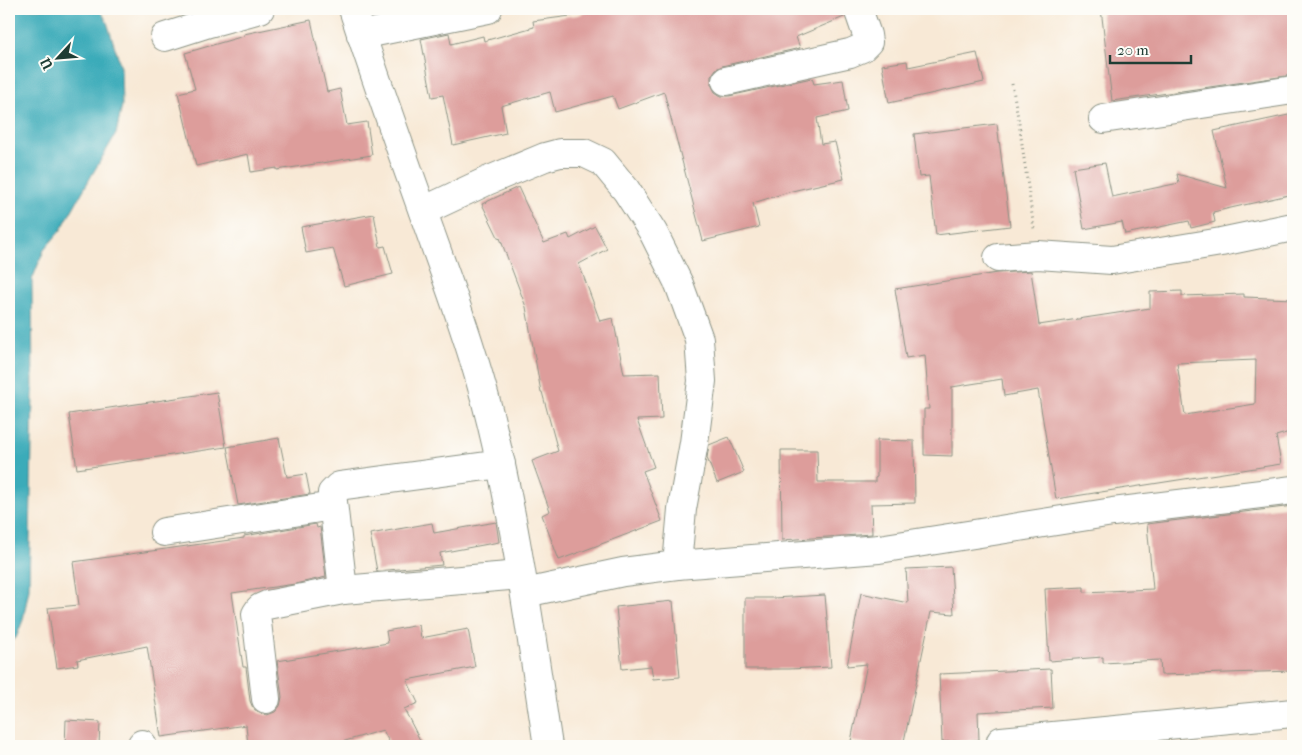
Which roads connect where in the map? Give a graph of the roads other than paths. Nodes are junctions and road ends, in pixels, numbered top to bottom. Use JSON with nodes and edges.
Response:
{"nodes":[{"id":1,"x":260,"y":9,"type":"edge"},
{"id":2,"x":353,"y":9,"type":"edge"},
{"id":3,"x":488,"y":9,"type":"edge"},
{"id":4,"x":858,"y":9,"type":"edge"},
{"id":5,"x":361,"y":35,"type":"junction"},
{"id":6,"x":165,"y":37,"type":"dead end"},
{"id":7,"x":726,"y":81,"type":"dead end"},
{"id":8,"x":1293,"y":90,"type":"edge"},
{"id":9,"x":1103,"y":119,"type":"dead end"},
{"id":10,"x":422,"y":211,"type":"junction"},
{"id":11,"x":1293,"y":227,"type":"edge"},
{"id":12,"x":998,"y":258,"type":"dead end"},
{"id":13,"x":501,"y":464,"type":"junction"},
{"id":14,"x":1293,"y":490,"type":"edge"},
{"id":15,"x":333,"y":506,"type":"junction"},
{"id":16,"x":164,"y":532,"type":"dead end"},
{"id":17,"x":677,"y":565,"type":"junction"},
{"id":18,"x":523,"y":584,"type":"junction"},
{"id":19,"x":342,"y":590,"type":"junction"},
{"id":20,"x":266,"y":699,"type":"dead end"},
{"id":21,"x":1293,"y":714,"type":"edge"},
{"id":22,"x":1001,"y":741,"type":"dead end"},
{"id":23,"x":548,"y":746,"type":"edge"}],
"edges":[{"from":1,"to":6,"type":"street"},
{"from":2,"to":5,"type":"street"},
{"from":3,"to":5,"type":"street"},
{"from":4,"to":7,"type":"street"},
{"from":5,"to":10,"type":"street"},
{"from":8,"to":9,"type":"street"},
{"from":10,"to":13,"type":"street"},
{"from":10,"to":17,"type":"street"},
{"from":11,"to":12,"type":"street"},
{"from":13,"to":15,"type":"street"},
{"from":13,"to":18,"type":"street"},
{"from":14,"to":17,"type":"street"},
{"from":15,"to":16,"type":"street"},
{"from":15,"to":19,"type":"street"},
{"from":17,"to":18,"type":"street"},
{"from":18,"to":19,"type":"street"},
{"from":18,"to":23,"type":"street"},
{"from":19,"to":20,"type":"street"},
{"from":21,"to":22,"type":"street"}]}
